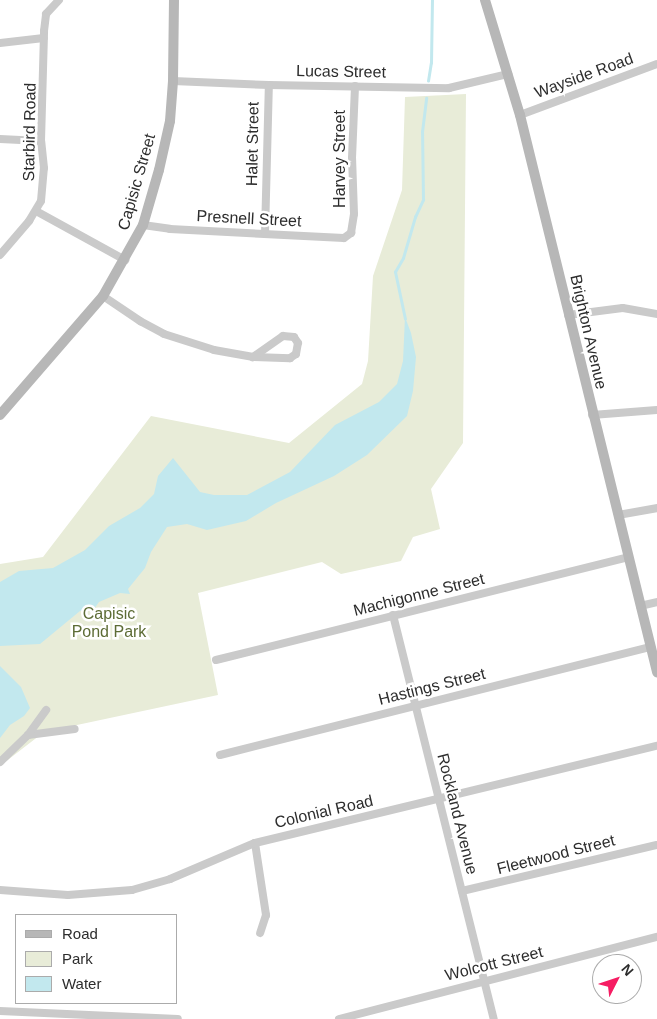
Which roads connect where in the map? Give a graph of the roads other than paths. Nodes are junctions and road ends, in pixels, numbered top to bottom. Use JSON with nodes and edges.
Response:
{"nodes":[{"id":1,"x":59,"y":0,"type":"edge"},
{"id":2,"x":174,"y":0,"type":"edge"},
{"id":3,"x":484,"y":0,"type":"edge"},
{"id":4,"x":44,"y":38,"type":"junction"},
{"id":5,"x":0,"y":43,"type":"edge"},
{"id":6,"x":657,"y":64,"type":"edge"},
{"id":7,"x":508,"y":74,"type":"junction"},
{"id":8,"x":173,"y":81,"type":"junction"},
{"id":9,"x":269,"y":85,"type":"junction"},
{"id":10,"x":355,"y":86,"type":"junction"},
{"id":11,"x":520,"y":115,"type":"junction"},
{"id":12,"x":0,"y":139,"type":"edge"},
{"id":13,"x":41,"y":141,"type":"junction"},
{"id":14,"x":36,"y":211,"type":"junction"},
{"id":15,"x":143,"y":225,"type":"junction"},
{"id":16,"x":264,"y":233,"type":"junction"},
{"id":17,"x":351,"y":233,"type":"joint"},
{"id":18,"x":0,"y":255,"type":"edge"},
{"id":19,"x":124,"y":260,"type":"junction"},
{"id":20,"x":104,"y":296,"type":"junction"},
{"id":21,"x":657,"y":314,"type":"edge"},
{"id":22,"x":568,"y":315,"type":"junction"},
{"id":23,"x":253,"y":357,"type":"junction"},
{"id":24,"x":657,"y":410,"type":"edge"},
{"id":25,"x":0,"y":415,"type":"edge"},
{"id":26,"x":592,"y":415,"type":"junction"},
{"id":27,"x":657,"y":508,"type":"edge"},
{"id":28,"x":618,"y":515,"type":"junction"},
{"id":29,"x":628,"y":557,"type":"junction"},
{"id":30,"x":657,"y":602,"type":"edge"},
{"id":31,"x":640,"y":606,"type":"junction"},
{"id":32,"x":393,"y":615,"type":"junction"},
{"id":33,"x":650,"y":647,"type":"junction"},
{"id":34,"x":216,"y":660,"type":"dead end"},
{"id":35,"x":657,"y":672,"type":"edge"},
{"id":36,"x":416,"y":705,"type":"junction"},
{"id":37,"x":46,"y":710,"type":"dead end"},
{"id":38,"x":75,"y":729,"type":"dead end"},
{"id":39,"x":28,"y":735,"type":"junction"},
{"id":40,"x":657,"y":746,"type":"edge"},
{"id":41,"x":220,"y":755,"type":"dead end"},
{"id":42,"x":0,"y":762,"type":"edge"},
{"id":43,"x":439,"y":799,"type":"junction"},
{"id":44,"x":255,"y":843,"type":"junction"},
{"id":45,"x":657,"y":845,"type":"edge"},
{"id":46,"x":0,"y":890,"type":"edge"},
{"id":47,"x":462,"y":891,"type":"junction"},
{"id":48,"x":260,"y":933,"type":"dead end"},
{"id":49,"x":657,"y":937,"type":"edge"},
{"id":50,"x":485,"y":981,"type":"junction"},
{"id":51,"x":0,"y":1010,"type":"edge"},
{"id":52,"x":178,"y":1019,"type":"edge"},
{"id":53,"x":339,"y":1019,"type":"edge"},
{"id":54,"x":494,"y":1019,"type":"edge"}],
"edges":[{"from":1,"to":4,"type":"street","name":"Starbird Road"},
{"from":2,"to":8,"type":"main road","name":"Capisic Street"},
{"from":3,"to":7,"type":"main road","name":"Brighton Avenue"},
{"from":4,"to":5,"type":"street"},
{"from":4,"to":13,"type":"street","name":"Starbird Road"},
{"from":6,"to":11,"type":"street","name":"Wayside Road"},
{"from":7,"to":10,"type":"street","name":"Lucas Street"},
{"from":7,"to":11,"type":"main road","name":"Brighton Avenue"},
{"from":8,"to":9,"type":"street","name":"Lucas Street"},
{"from":8,"to":15,"type":"main road","name":"Capisic Street"},
{"from":9,"to":10,"type":"street","name":"Lucas Street"},
{"from":9,"to":16,"type":"street","name":"Halet Street"},
{"from":10,"to":17,"type":"street","name":"Harvey Street"},
{"from":11,"to":22,"type":"main road","name":"Brighton Avenue"},
{"from":12,"to":13,"type":"street"},
{"from":13,"to":14,"type":"street","name":"Starbird Road"},
{"from":14,"to":18,"type":"street","name":"Starbird Road"},
{"from":14,"to":19,"type":"street"},
{"from":15,"to":16,"type":"street","name":"Presnell Street"},
{"from":15,"to":19,"type":"main road","name":"Capisic Street"},
{"from":16,"to":17,"type":"street","name":"Presnell Street"},
{"from":19,"to":20,"type":"main road","name":"Capisic Street"},
{"from":20,"to":23,"type":"street"},
{"from":20,"to":25,"type":"main road","name":"Capisic Street"},
{"from":21,"to":22,"type":"street"},
{"from":22,"to":26,"type":"main road","name":"Brighton Avenue"},
{"from":23,"to":23,"type":"street"},
{"from":24,"to":26,"type":"street"},
{"from":26,"to":28,"type":"main road","name":"Brighton Avenue"},
{"from":27,"to":28,"type":"street"},
{"from":28,"to":29,"type":"main road","name":"Brighton Avenue"},
{"from":29,"to":31,"type":"main road","name":"Brighton Avenue"},
{"from":29,"to":32,"type":"street","name":"Machigonne Street"},
{"from":30,"to":31,"type":"street"},
{"from":31,"to":33,"type":"main road","name":"Brighton Avenue"},
{"from":32,"to":34,"type":"street","name":"Machigonne Street"},
{"from":32,"to":36,"type":"street","name":"Rockland Avenue"},
{"from":33,"to":35,"type":"main road","name":"Brighton Avenue"},
{"from":33,"to":36,"type":"street","name":"Hastings Street"},
{"from":36,"to":41,"type":"street","name":"Hastings Street"},
{"from":36,"to":43,"type":"street","name":"Rockland Avenue"},
{"from":37,"to":39,"type":"street"},
{"from":38,"to":39,"type":"street"},
{"from":39,"to":42,"type":"street"},
{"from":40,"to":43,"type":"street","name":"Colonial Road"},
{"from":43,"to":44,"type":"street","name":"Colonial Road"},
{"from":43,"to":47,"type":"street","name":"Rockland Avenue"},
{"from":44,"to":46,"type":"street","name":"Colonial Road"},
{"from":44,"to":48,"type":"street"},
{"from":45,"to":47,"type":"street","name":"Fleetwood Street"},
{"from":47,"to":50,"type":"street","name":"Rockland Avenue"},
{"from":49,"to":50,"type":"street","name":"Wolcott Street"},
{"from":50,"to":53,"type":"street","name":"Wolcott Street"},
{"from":50,"to":54,"type":"street","name":"Rockland Avenue"},
{"from":51,"to":52,"type":"street"}]}
